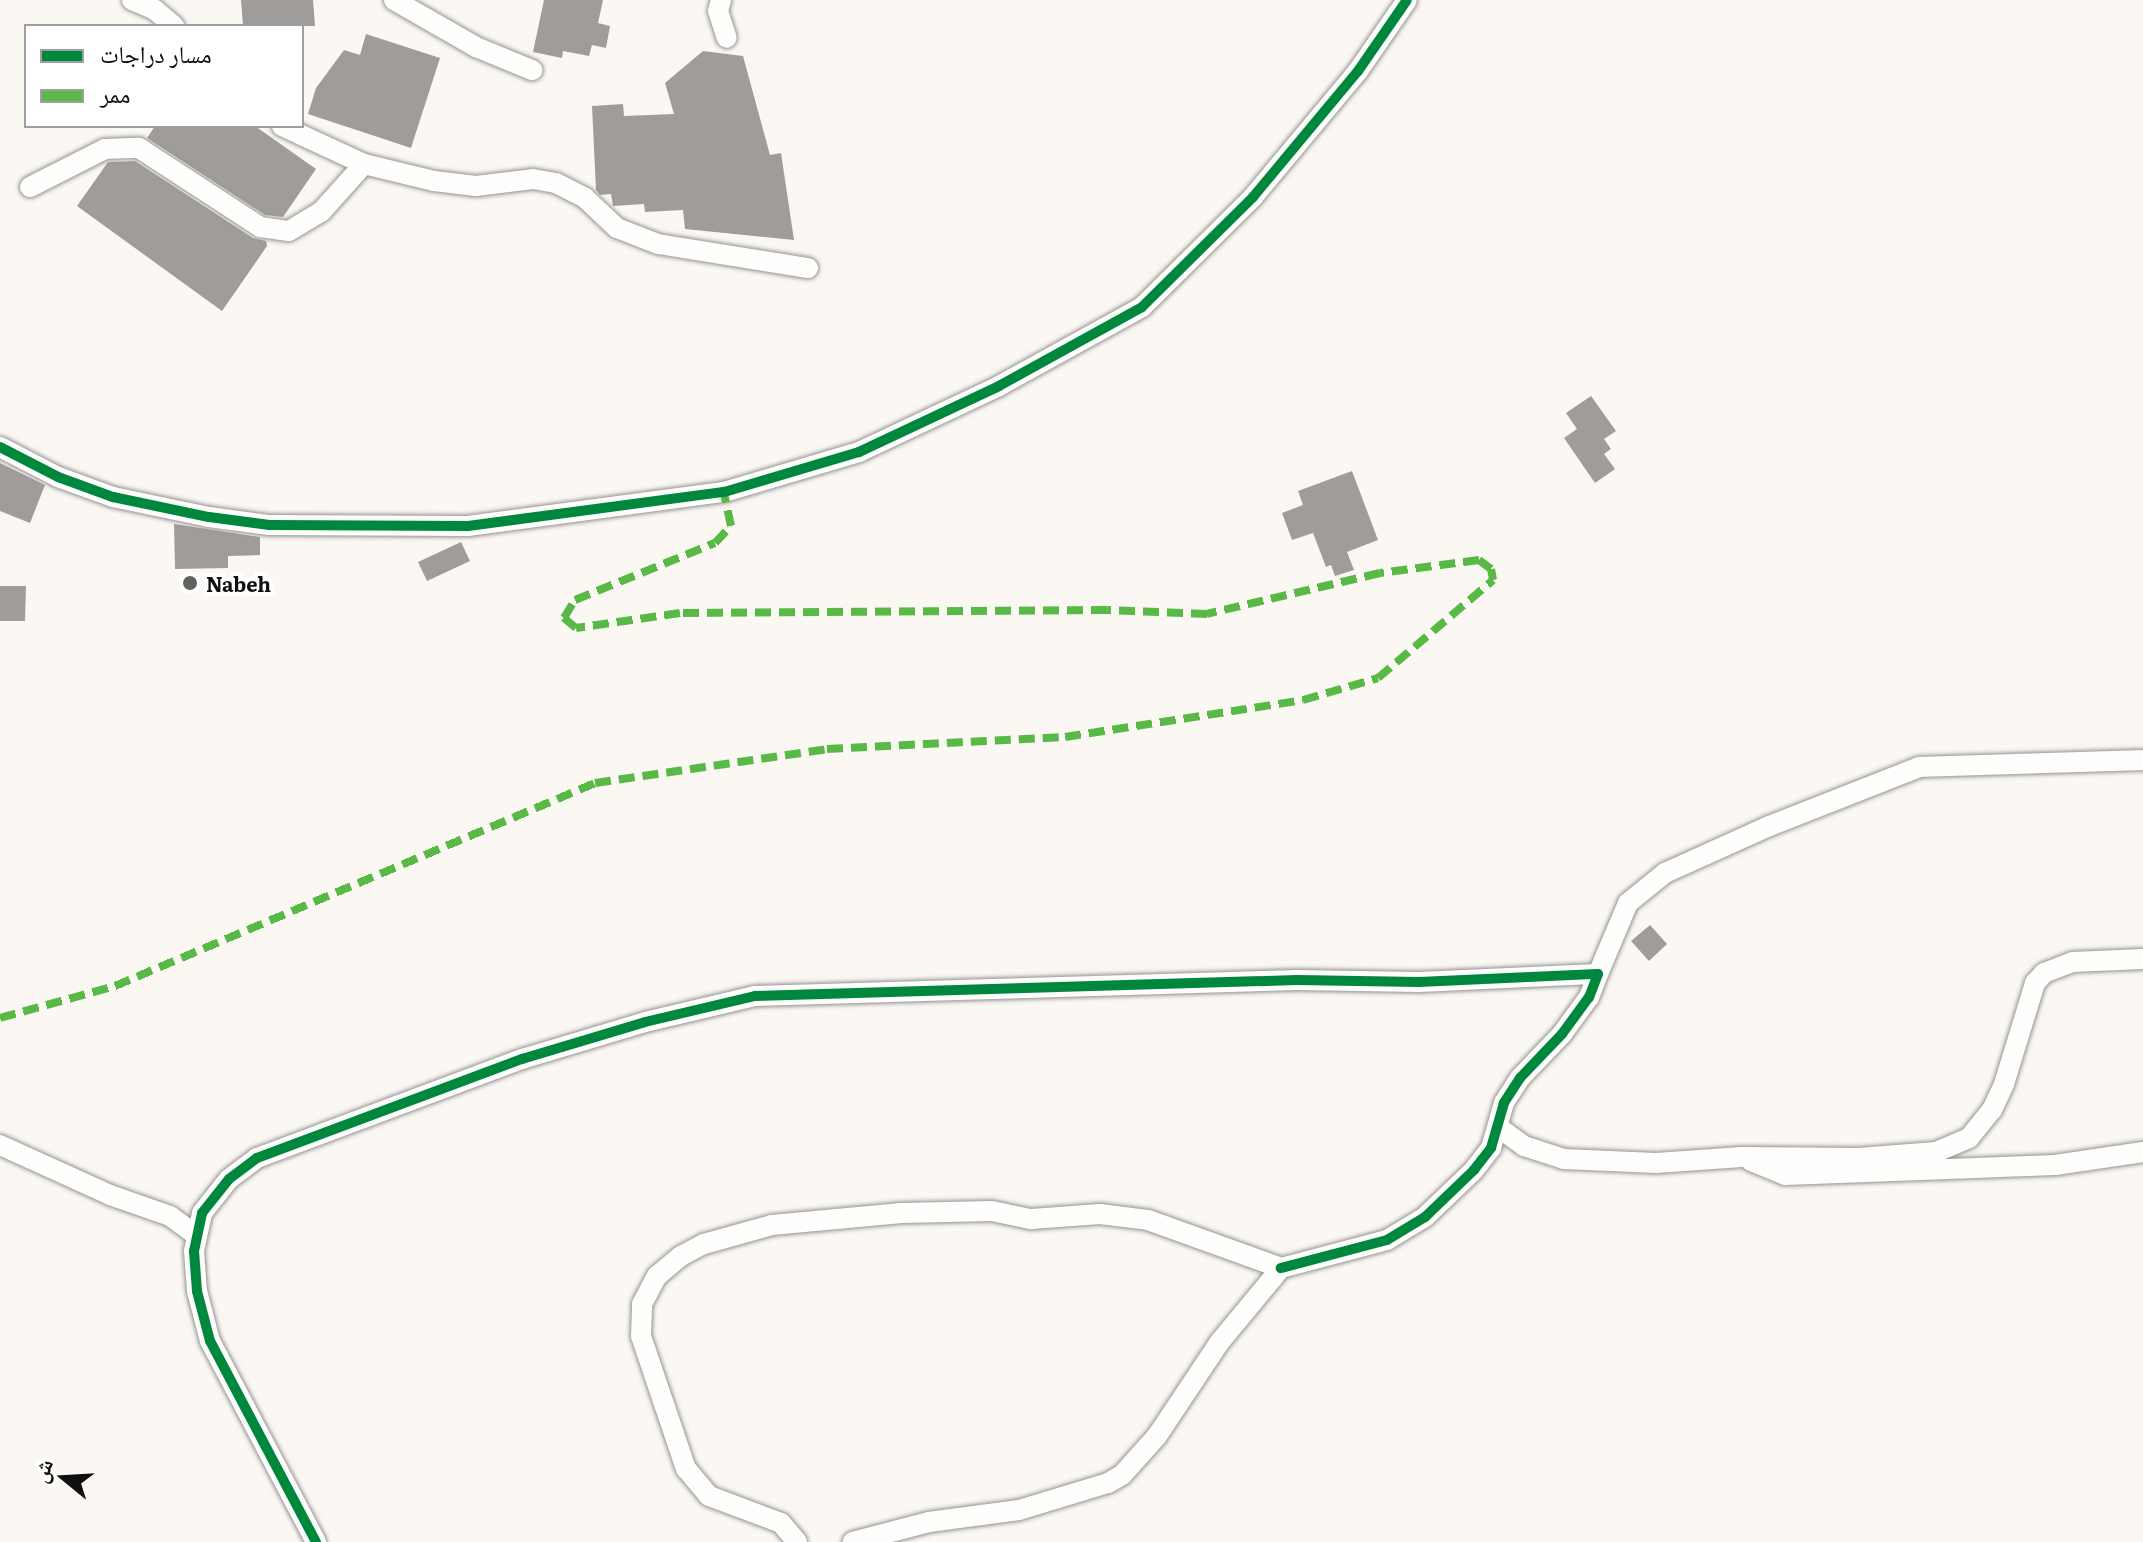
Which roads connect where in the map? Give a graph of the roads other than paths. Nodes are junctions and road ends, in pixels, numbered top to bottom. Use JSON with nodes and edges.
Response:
{"nodes":[{"id":1,"x":132,"y":0,"type":"edge"},
{"id":2,"x":394,"y":0,"type":"edge"},
{"id":3,"x":721,"y":0,"type":"edge"},
{"id":4,"x":1407,"y":0,"type":"edge"},
{"id":5,"x":172,"y":24,"type":"edge"},
{"id":6,"x":727,"y":38,"type":"dead end"},
{"id":7,"x":532,"y":70,"type":"dead end"},
{"id":8,"x":286,"y":128,"type":"edge"},
{"id":9,"x":364,"y":164,"type":"junction"},
{"id":10,"x":30,"y":187,"type":"dead end"},
{"id":11,"x":808,"y":268,"type":"dead end"},
{"id":12,"x":0,"y":447,"type":"edge"},
{"id":13,"x":2143,"y":760,"type":"edge"},
{"id":14,"x":2143,"y":959,"type":"edge"},
{"id":15,"x":1598,"y":974,"type":"junction"},
{"id":16,"x":1498,"y":1127,"type":"junction"},
{"id":17,"x":0,"y":1145,"type":"edge"},
{"id":18,"x":2143,"y":1152,"type":"edge"},
{"id":19,"x":1742,"y":1157,"type":"junction"},
{"id":20,"x":196,"y":1235,"type":"junction"},
{"id":21,"x":1281,"y":1268,"type":"junction"},
{"id":22,"x":316,"y":1542,"type":"edge"},
{"id":23,"x":797,"y":1542,"type":"edge"},
{"id":24,"x":853,"y":1542,"type":"edge"}],
"edges":[{"from":1,"to":5,"type":"street"},
{"from":2,"to":7,"type":"street"},
{"from":3,"to":6,"type":"street"},
{"from":4,"to":12,"type":"street"},
{"from":8,"to":9,"type":"street"},
{"from":9,"to":10,"type":"street"},
{"from":9,"to":11,"type":"street"},
{"from":13,"to":15,"type":"street"},
{"from":14,"to":19,"type":"street"},
{"from":15,"to":16,"type":"street"},
{"from":15,"to":20,"type":"street"},
{"from":16,"to":19,"type":"street"},
{"from":16,"to":21,"type":"street"},
{"from":17,"to":20,"type":"street"},
{"from":18,"to":19,"type":"street"},
{"from":20,"to":22,"type":"street"},
{"from":21,"to":23,"type":"street"},
{"from":21,"to":24,"type":"street"}]}
